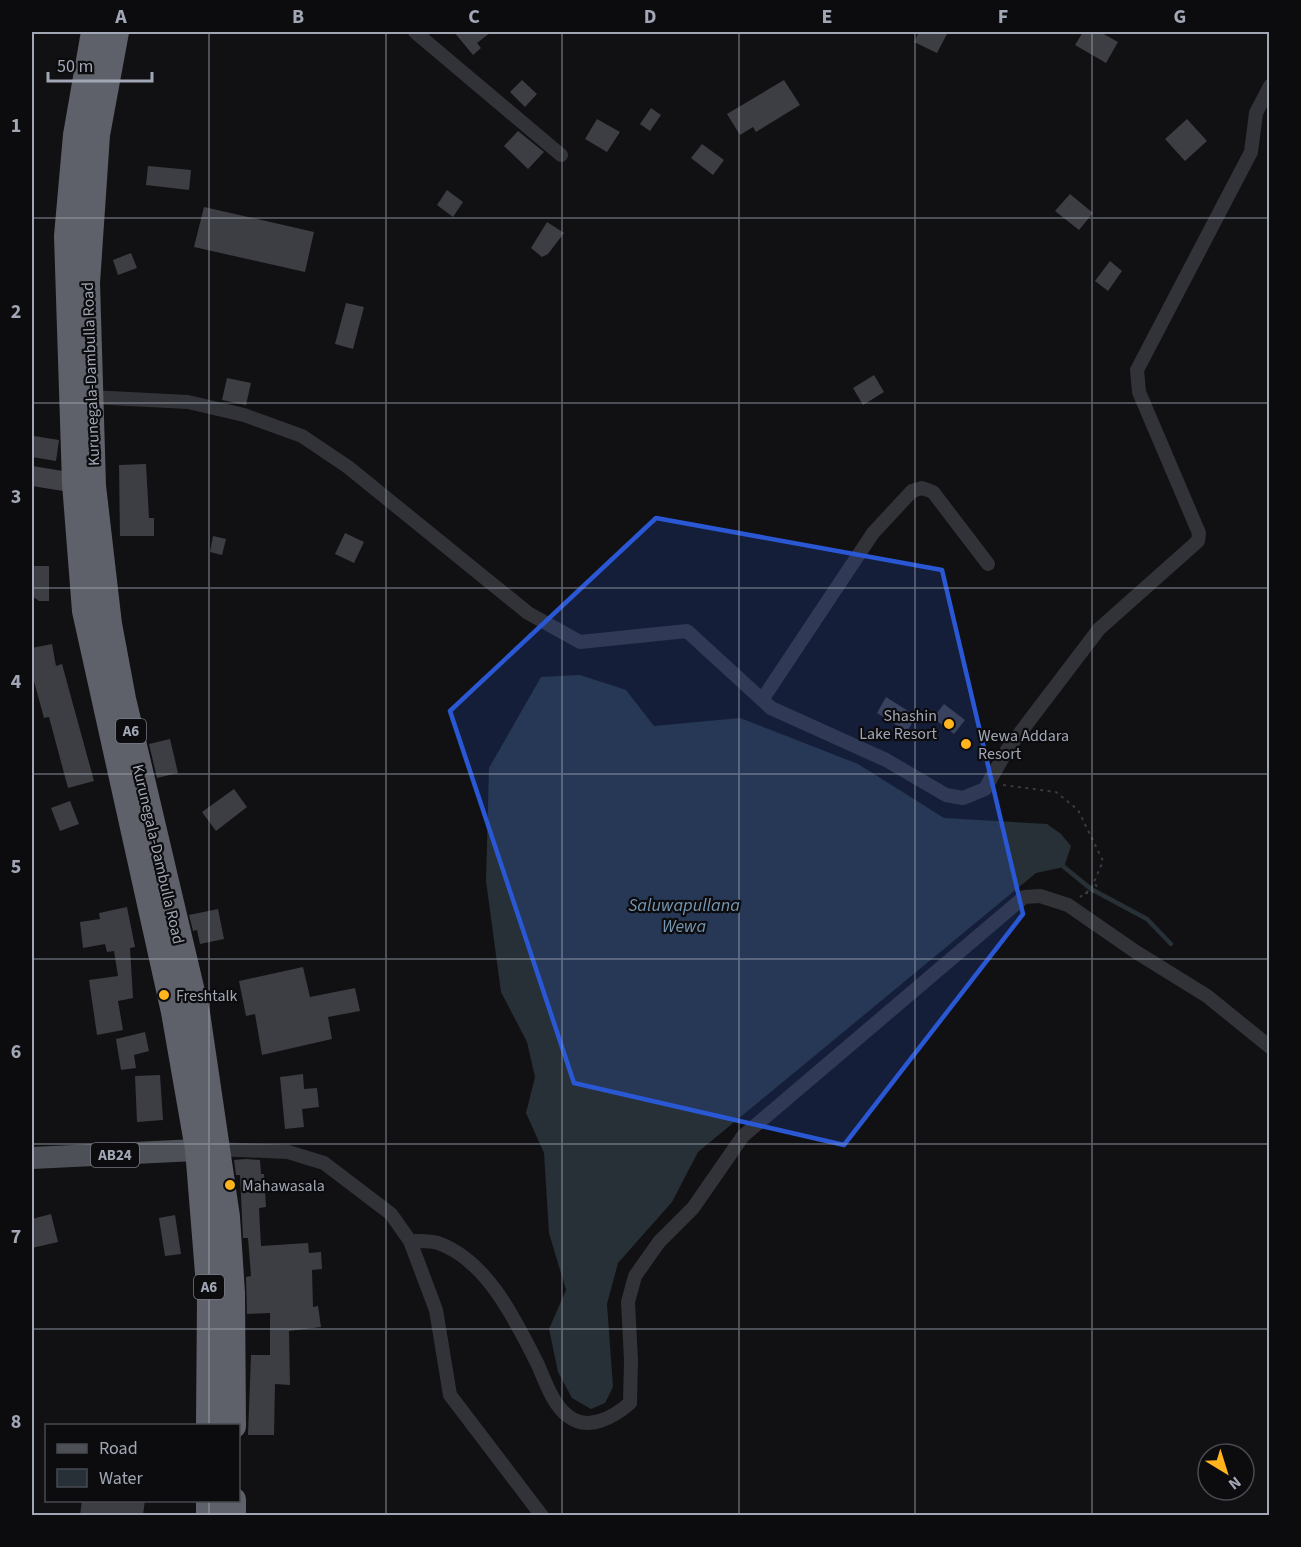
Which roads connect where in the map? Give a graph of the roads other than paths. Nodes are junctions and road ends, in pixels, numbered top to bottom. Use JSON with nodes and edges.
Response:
{"nodes":[{"id":1,"x":94,"y":32,"type":"edge"},
{"id":2,"x":116,"y":32,"type":"edge"},
{"id":3,"x":415,"y":32,"type":"edge"},
{"id":4,"x":1269,"y":86,"type":"edge"},
{"id":5,"x":86,"y":135,"type":"junction"},
{"id":6,"x":561,"y":154,"type":"dead end"},
{"id":7,"x":90,"y":397,"type":"junction"},
{"id":8,"x":32,"y":476,"type":"edge"},
{"id":9,"x":84,"y":484,"type":"junction"},
{"id":10,"x":988,"y":564,"type":"dead end"},
{"id":11,"x":762,"y":700,"type":"junction"},
{"id":12,"x":1269,"y":1047,"type":"edge"},
{"id":13,"x":208,"y":1149,"type":"junction"},
{"id":14,"x":32,"y":1158,"type":"edge"},
{"id":15,"x":410,"y":1241,"type":"junction"},
{"id":16,"x":210,"y":1424,"type":"edge"},
{"id":17,"x":233,"y":1424,"type":"edge"},
{"id":18,"x":542,"y":1515,"type":"edge"}],
"edges":[{"from":1,"to":5,"type":"highway","name":"Kurunegala-Dambulla Road","number":"A6"},
{"from":2,"to":5,"type":"highway","name":"Kurunegala-Dambulla Road","number":"A6"},
{"from":3,"to":6,"type":"street"},
{"from":4,"to":11,"type":"street"},
{"from":5,"to":7,"type":"highway","name":"Kurunegala-Dambulla Road","number":"A6"},
{"from":5,"to":9,"type":"highway","name":"Kurunegala-Dambulla Road","number":"A6"},
{"from":7,"to":9,"type":"highway","name":"Kurunegala-Dambulla Road","number":"A6"},
{"from":7,"to":11,"type":"street"},
{"from":8,"to":9,"type":"street"},
{"from":9,"to":13,"type":"highway","name":"Kurunegala-Dambulla Road","number":"A6"},
{"from":10,"to":11,"type":"street"},
{"from":12,"to":15,"type":"street"},
{"from":13,"to":14,"type":"main road","number":"AB24"},
{"from":13,"to":15,"type":"street"},
{"from":13,"to":16,"type":"highway","name":"Kurunegala-Dambulla Road","number":"A6"},
{"from":13,"to":17,"type":"highway","name":"Kurunegala-Dambulla Road","number":"A6"},
{"from":15,"to":18,"type":"street"}]}
